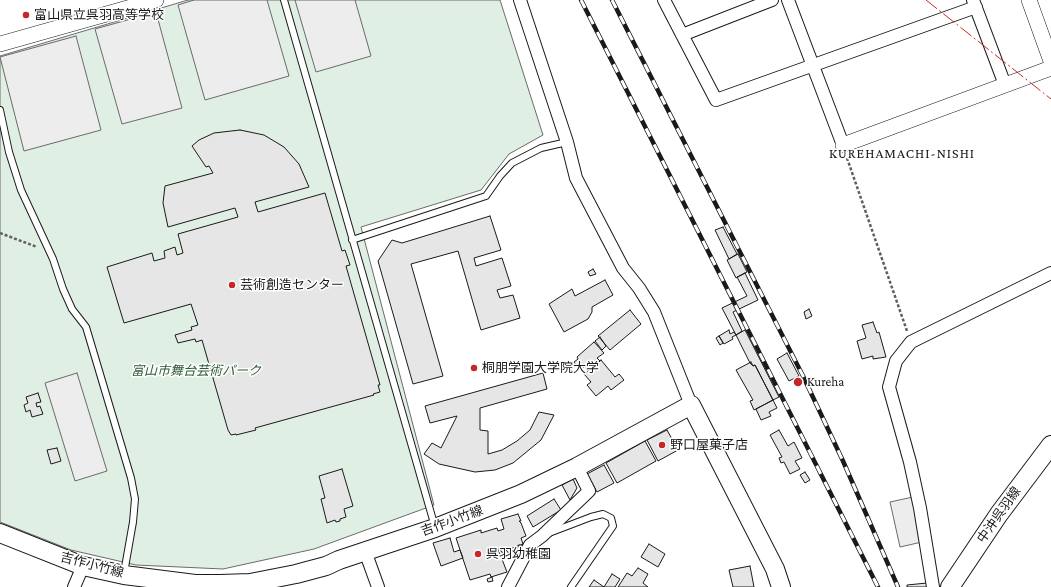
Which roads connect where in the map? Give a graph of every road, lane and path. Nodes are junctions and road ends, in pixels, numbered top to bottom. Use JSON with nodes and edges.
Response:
{"nodes":[{"id":1,"x":156,"y":0,"type":"edge"},
{"id":2,"x":284,"y":0,"type":"edge"},
{"id":3,"x":520,"y":0,"type":"edge"},
{"id":4,"x":664,"y":0,"type":"edge"},
{"id":5,"x":772,"y":0,"type":"edge"},
{"id":6,"x":788,"y":0,"type":"edge"},
{"id":7,"x":1029,"y":0,"type":"edge"},
{"id":8,"x":974,"y":3,"type":"edge"},
{"id":9,"x":682,"y":35,"type":"junction"},
{"id":10,"x":0,"y":44,"type":"edge"},
{"id":11,"x":1051,"y":61,"type":"edge"},
{"id":12,"x":813,"y":65,"type":"junction"},
{"id":13,"x":1051,"y":68,"type":"edge"},
{"id":14,"x":1005,"y":85,"type":"junction"},
{"id":15,"x":0,"y":110,"type":"edge"},
{"id":16,"x":566,"y":142,"type":"junction"},
{"id":17,"x":843,"y":145,"type":"junction"},
{"id":18,"x":0,"y":233,"type":"edge"},
{"id":19,"x":352,"y":240,"type":"junction"},
{"id":20,"x":50,"y":251,"type":"junction"},
{"id":21,"x":1051,"y":273,"type":"edge"},
{"id":22,"x":911,"y":342,"type":"junction"},
{"id":23,"x":691,"y":405,"type":"junction"},
{"id":24,"x":1047,"y":456,"type":"edge"},
{"id":25,"x":577,"y":467,"type":"junction"},
{"id":26,"x":435,"y":528,"type":"junction"},
{"id":27,"x":0,"y":533,"type":"edge"},
{"id":28,"x":542,"y":536,"type":"junction"},
{"id":29,"x":365,"y":551,"type":"junction"},
{"id":30,"x":83,"y":566,"type":"junction"},
{"id":31,"x":124,"y":575,"type":"junction"},
{"id":32,"x":250,"y":585,"type":"edge"},
{"id":33,"x":74,"y":587,"type":"edge"},
{"id":34,"x":378,"y":587,"type":"edge"},
{"id":35,"x":508,"y":587,"type":"edge"},
{"id":36,"x":571,"y":587,"type":"edge"},
{"id":37,"x":781,"y":587,"type":"edge"},
{"id":38,"x":933,"y":587,"type":"edge"},
{"id":39,"x":950,"y":587,"type":"edge"}],
"edges":[{"from":1,"to":10,"type":"street"},
{"from":2,"to":19,"type":"lane"},
{"from":3,"to":16,"type":"street"},
{"from":4,"to":9,"type":"street"},
{"from":5,"to":9,"type":"street"},
{"from":6,"to":12,"type":"street"},
{"from":7,"to":11,"type":"street"},
{"from":8,"to":12,"type":"street"},
{"from":8,"to":14,"type":"street"},
{"from":9,"to":12,"type":"street"},
{"from":12,"to":17,"type":"street"},
{"from":13,"to":14,"type":"street"},
{"from":14,"to":17,"type":"street"},
{"from":15,"to":20,"type":"lane"},
{"from":16,"to":19,"type":"lane"},
{"from":16,"to":23,"type":"street"},
{"from":17,"to":22,"type":"path"},
{"from":18,"to":20,"type":"path"},
{"from":19,"to":26,"type":"lane"},
{"from":20,"to":31,"type":"lane"},
{"from":21,"to":22,"type":"street"},
{"from":22,"to":38,"type":"street"},
{"from":23,"to":25,"type":"main road","name":"吉作小竹線"},
{"from":23,"to":37,"type":"main road"},
{"from":24,"to":39,"type":"main road","name":"中沖呉羽線"},
{"from":25,"to":26,"type":"main road","name":"吉作小竹線"},
{"from":25,"to":28,"type":"street"},
{"from":26,"to":29,"type":"main road","name":"吉作小竹線"},
{"from":27,"to":30,"type":"main road","name":"吉作小竹線"},
{"from":28,"to":35,"type":"street"},
{"from":28,"to":36,"type":"lane"},
{"from":29,"to":32,"type":"main road","name":"吉作小竹線"},
{"from":29,"to":34,"type":"street"},
{"from":30,"to":31,"type":"main road","name":"吉作小竹線"},
{"from":30,"to":33,"type":"street"},
{"from":31,"to":32,"type":"main road","name":"吉作小竹線"}]}
